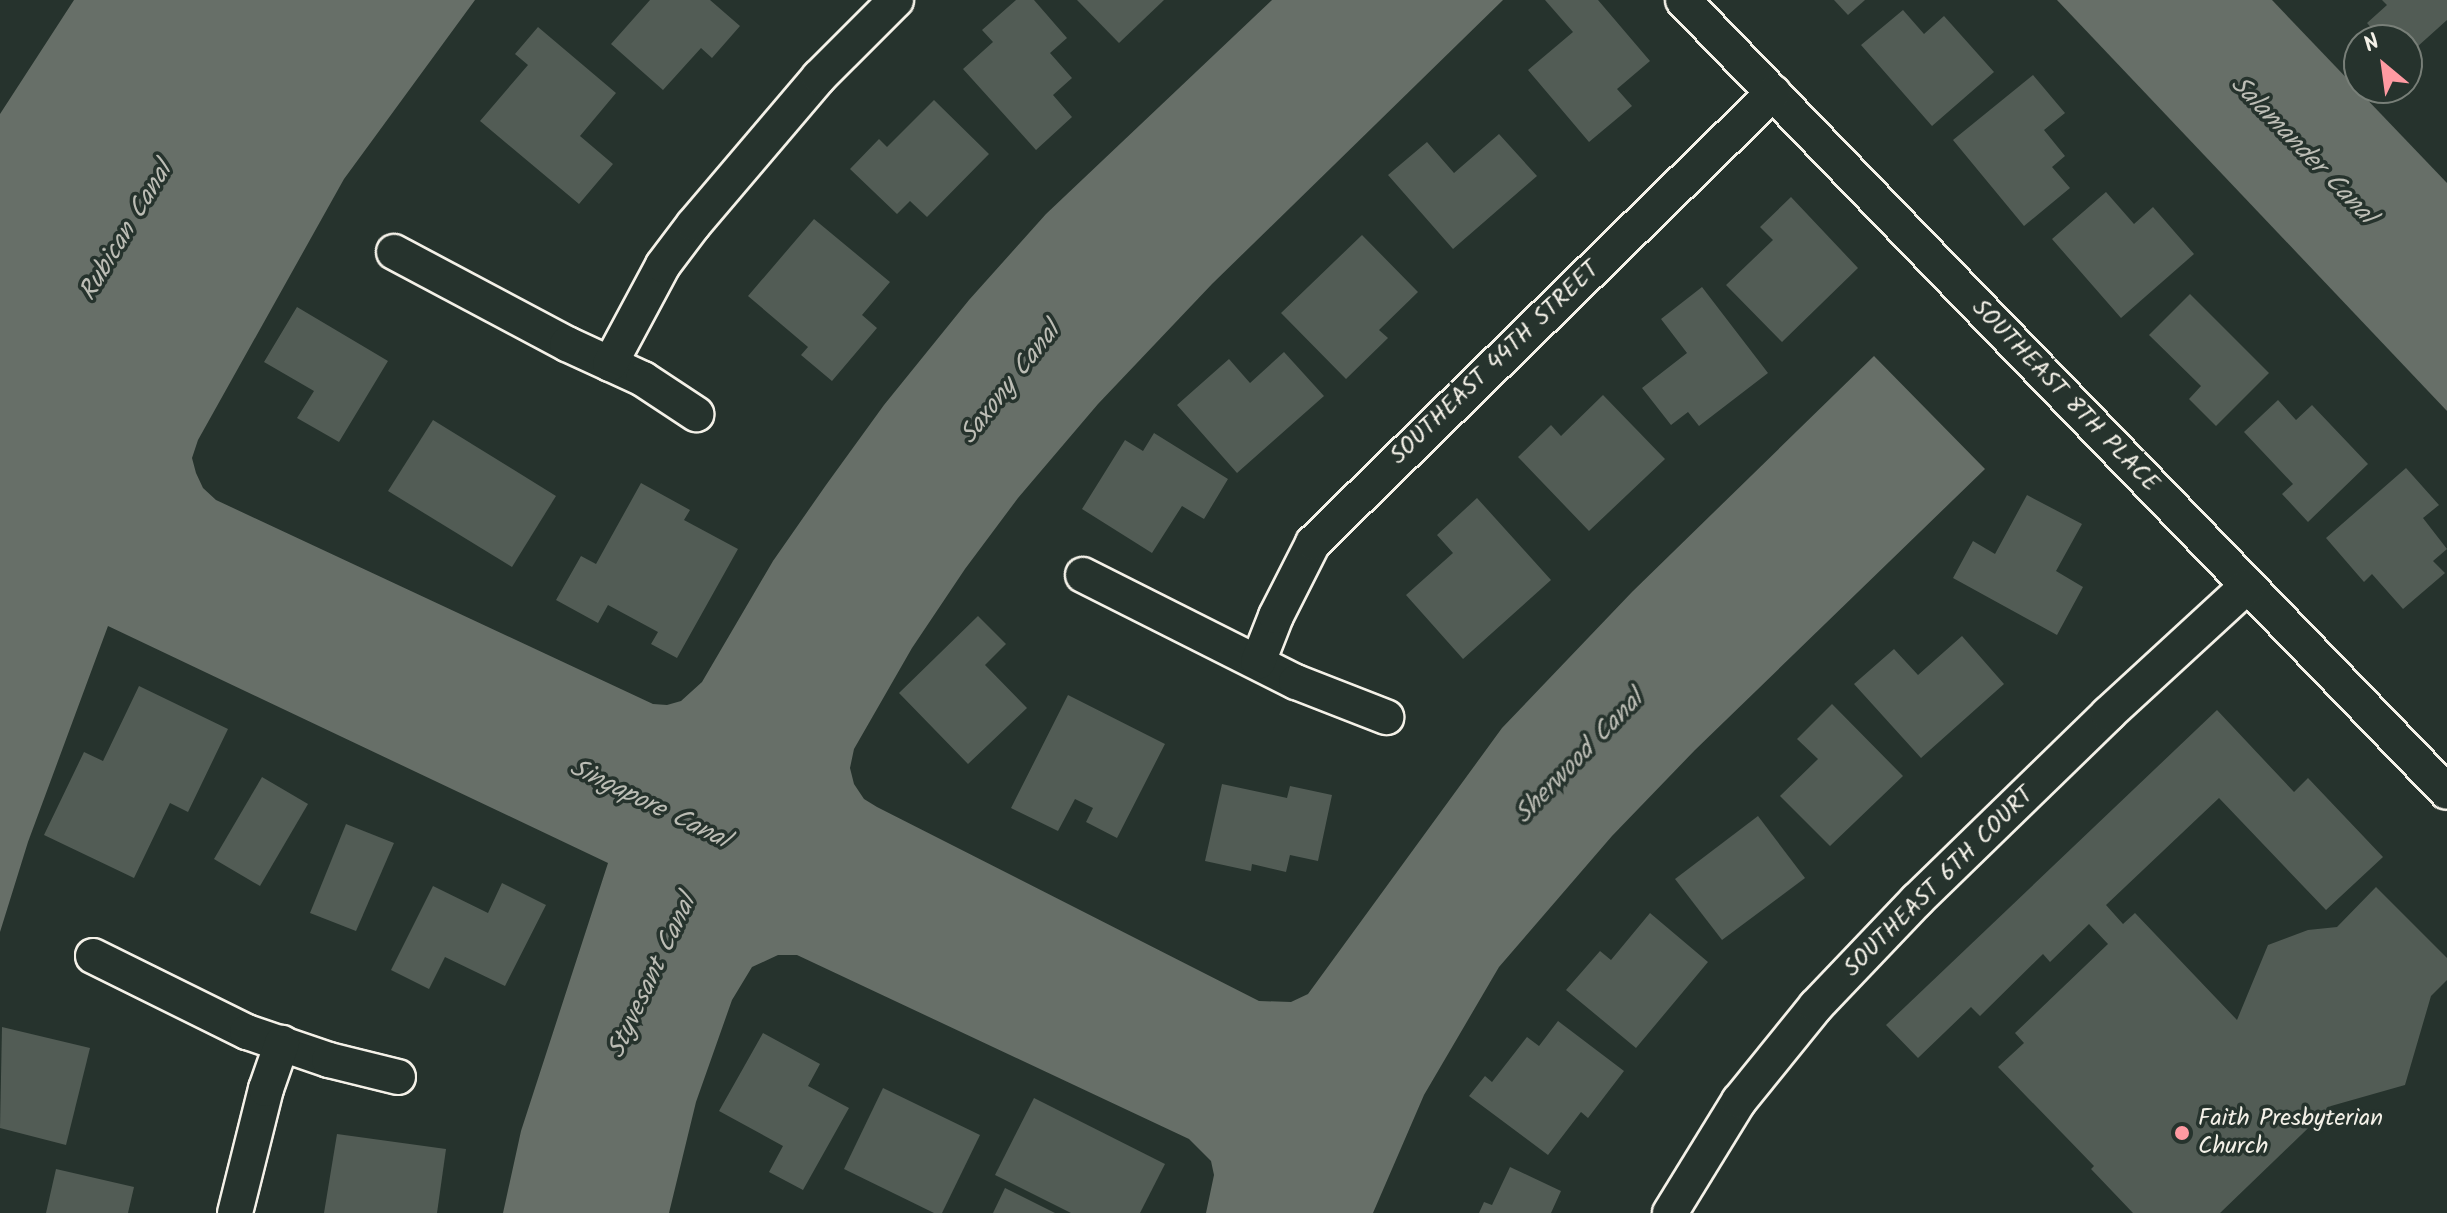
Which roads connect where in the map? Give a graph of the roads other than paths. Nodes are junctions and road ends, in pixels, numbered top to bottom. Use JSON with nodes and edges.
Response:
{"nodes":[{"id":1,"x":896,"y":0,"type":"edge"},
{"id":2,"x":1683,"y":0,"type":"edge"},
{"id":3,"x":1773,"y":93,"type":"junction"},
{"id":4,"x":394,"y":252,"type":"dead end"},
{"id":5,"x":610,"y":364,"type":"junction"},
{"id":6,"x":696,"y":414,"type":"dead end"},
{"id":7,"x":1083,"y":575,"type":"dead end"},
{"id":8,"x":2247,"y":586,"type":"junction"},
{"id":9,"x":1258,"y":662,"type":"junction"},
{"id":10,"x":1386,"y":717,"type":"dead end"},
{"id":11,"x":2447,"y":792,"type":"edge"},
{"id":12,"x":93,"y":956,"type":"dead end"},
{"id":13,"x":282,"y":1043,"type":"junction"},
{"id":14,"x":398,"y":1077,"type":"dead end"},
{"id":15,"x":235,"y":1213,"type":"edge"},
{"id":16,"x":1670,"y":1213,"type":"edge"}],
"edges":[{"from":1,"to":5,"type":"street"},
{"from":2,"to":3,"type":"street","name":"SOUTHEAST 8TH PLACE"},
{"from":3,"to":8,"type":"street","name":"SOUTHEAST 8TH PLACE"},
{"from":3,"to":9,"type":"street","name":"SOUTHEAST 44TH STREET"},
{"from":4,"to":5,"type":"street"},
{"from":5,"to":6,"type":"street"},
{"from":7,"to":9,"type":"street"},
{"from":8,"to":11,"type":"street","name":"SOUTHEAST 8TH PLACE"},
{"from":8,"to":16,"type":"street","name":"SOUTHEAST 6TH COURT"},
{"from":9,"to":10,"type":"street"},
{"from":12,"to":13,"type":"street"},
{"from":13,"to":14,"type":"street"},
{"from":13,"to":15,"type":"street"}]}
